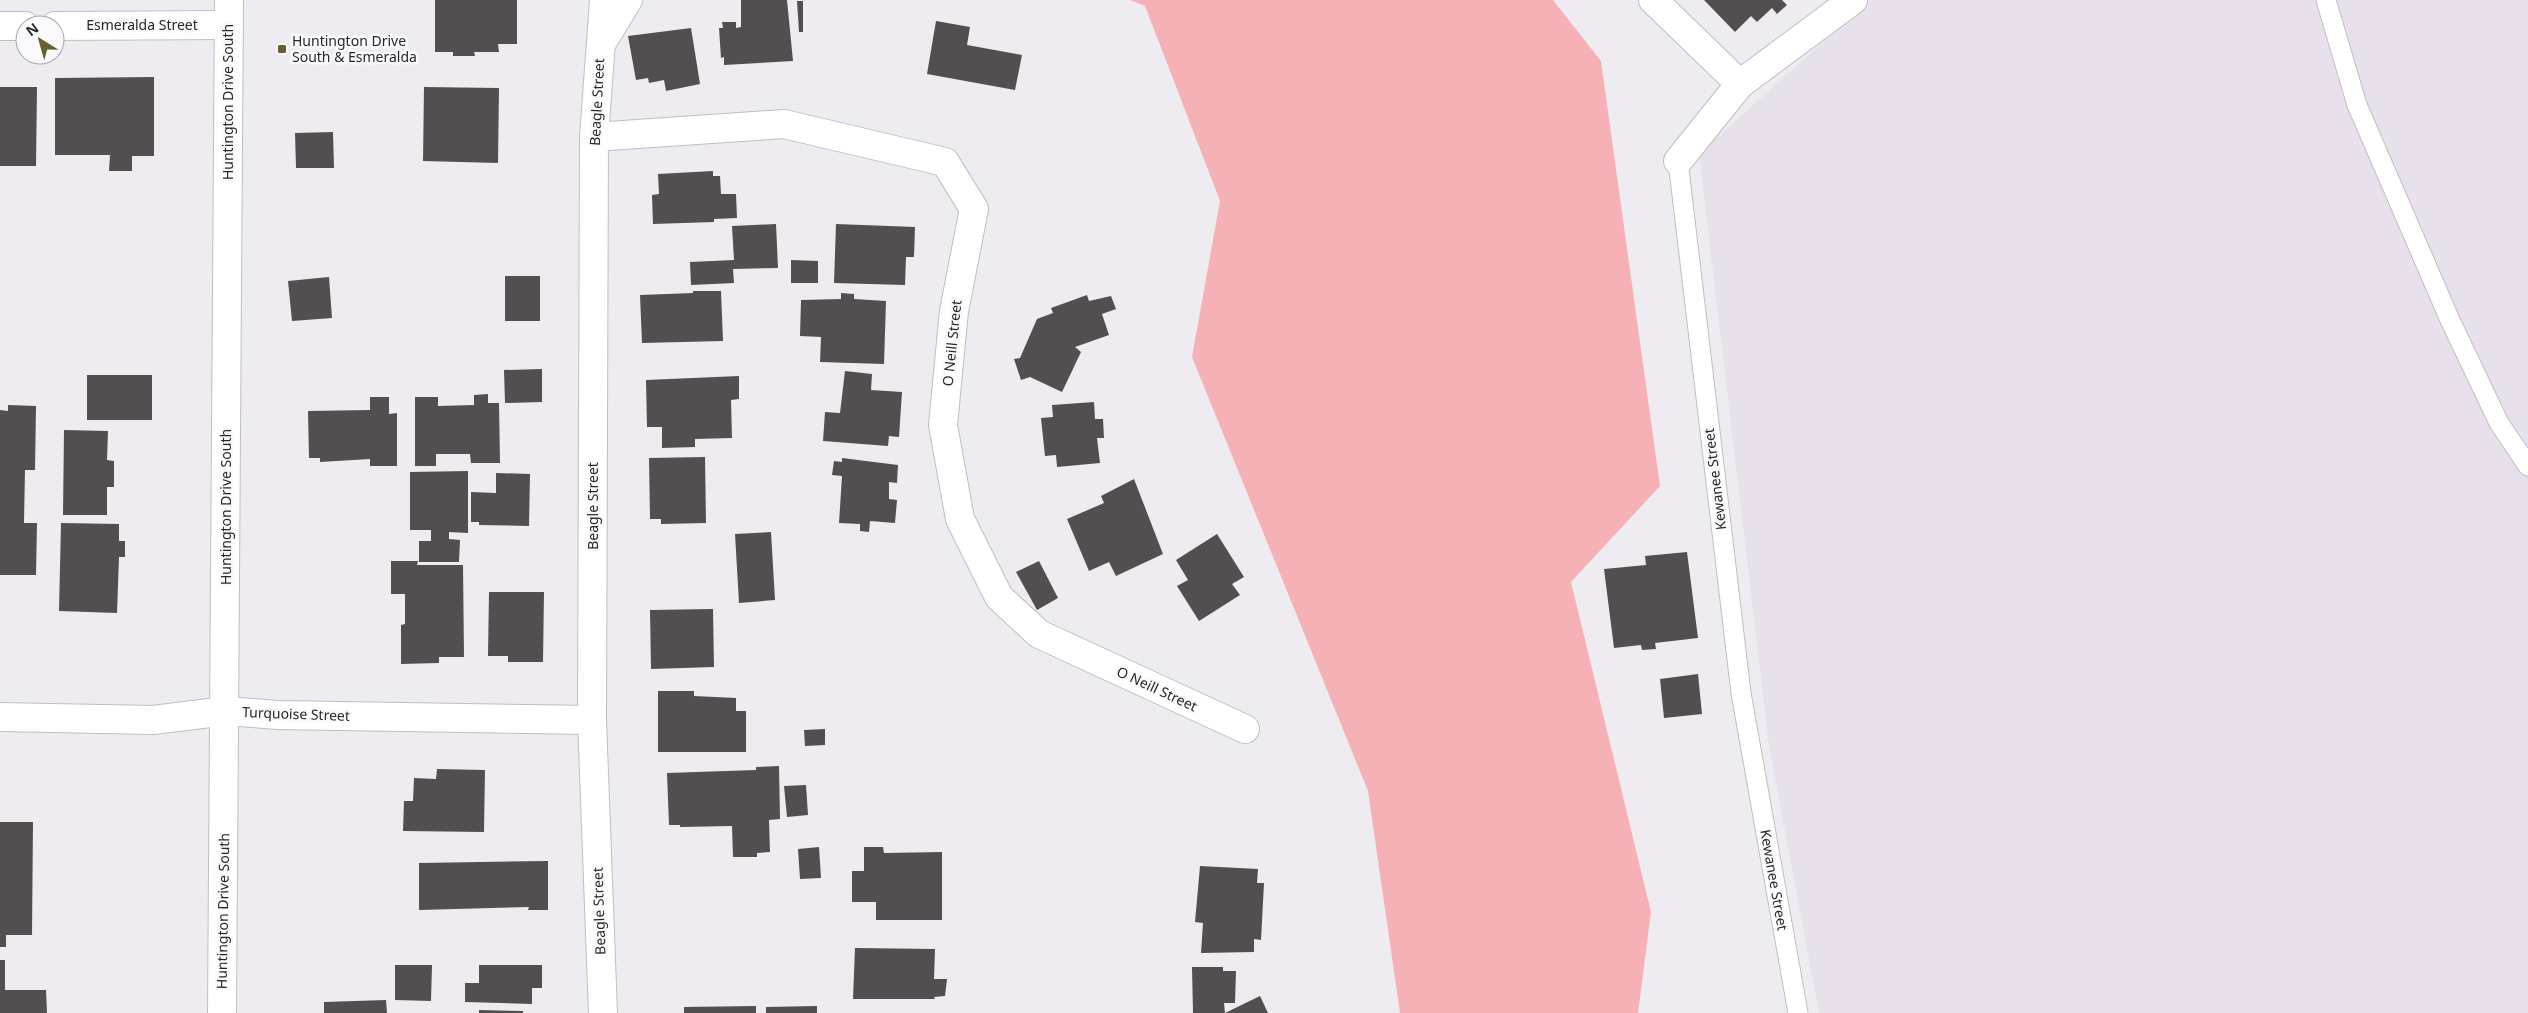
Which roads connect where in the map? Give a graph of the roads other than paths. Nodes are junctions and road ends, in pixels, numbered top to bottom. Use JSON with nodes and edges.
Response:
{"nodes":[{"id":1,"x":604,"y":0,"type":"edge"},
{"id":2,"x":628,"y":0,"type":"edge"},
{"id":3,"x":1653,"y":0,"type":"edge"},
{"id":4,"x":1853,"y":0,"type":"edge"},
{"id":5,"x":2326,"y":0,"type":"edge"},
{"id":6,"x":229,"y":13,"type":"edge"},
{"id":7,"x":65,"y":25,"type":"edge"},
{"id":8,"x":0,"y":26,"type":"edge"},
{"id":9,"x":15,"y":26,"type":"edge"},
{"id":10,"x":600,"y":45,"type":"junction"},
{"id":11,"x":1740,"y":84,"type":"junction"},
{"id":12,"x":594,"y":137,"type":"junction"},
{"id":13,"x":1678,"y":161,"type":"joint"},
{"id":14,"x":2528,"y":466,"type":"edge"},
{"id":15,"x":226,"y":711,"type":"junction"},
{"id":16,"x":0,"y":717,"type":"edge"},
{"id":17,"x":592,"y":720,"type":"junction"},
{"id":18,"x":1245,"y":730,"type":"dead end"},
{"id":19,"x":222,"y":1013,"type":"edge"},
{"id":20,"x":603,"y":1013,"type":"edge"},
{"id":21,"x":1798,"y":1013,"type":"edge"}],
"edges":[{"from":1,"to":10,"type":"street","name":"Beagle Street"},
{"from":2,"to":10,"type":"street"},
{"from":3,"to":11,"type":"street"},
{"from":4,"to":11,"type":"street","name":"Kewanee Street"},
{"from":5,"to":14,"type":"lane"},
{"from":6,"to":7,"type":"street","name":"Esmeralda Street"},
{"from":6,"to":15,"type":"street","name":"Huntington Drive South"},
{"from":8,"to":9,"type":"street"},
{"from":10,"to":12,"type":"street","name":"Beagle Street"},
{"from":11,"to":13,"type":"street","name":"Kewanee Street"},
{"from":12,"to":17,"type":"street","name":"Beagle Street"},
{"from":12,"to":18,"type":"street","name":"O Neill Street"},
{"from":13,"to":21,"type":"lane","name":"Kewanee Street"},
{"from":15,"to":16,"type":"street","name":"Turquoise Street"},
{"from":15,"to":17,"type":"street","name":"Turquoise Street"},
{"from":15,"to":19,"type":"street","name":"Huntington Drive South"},
{"from":17,"to":20,"type":"street","name":"Beagle Street"}]}
